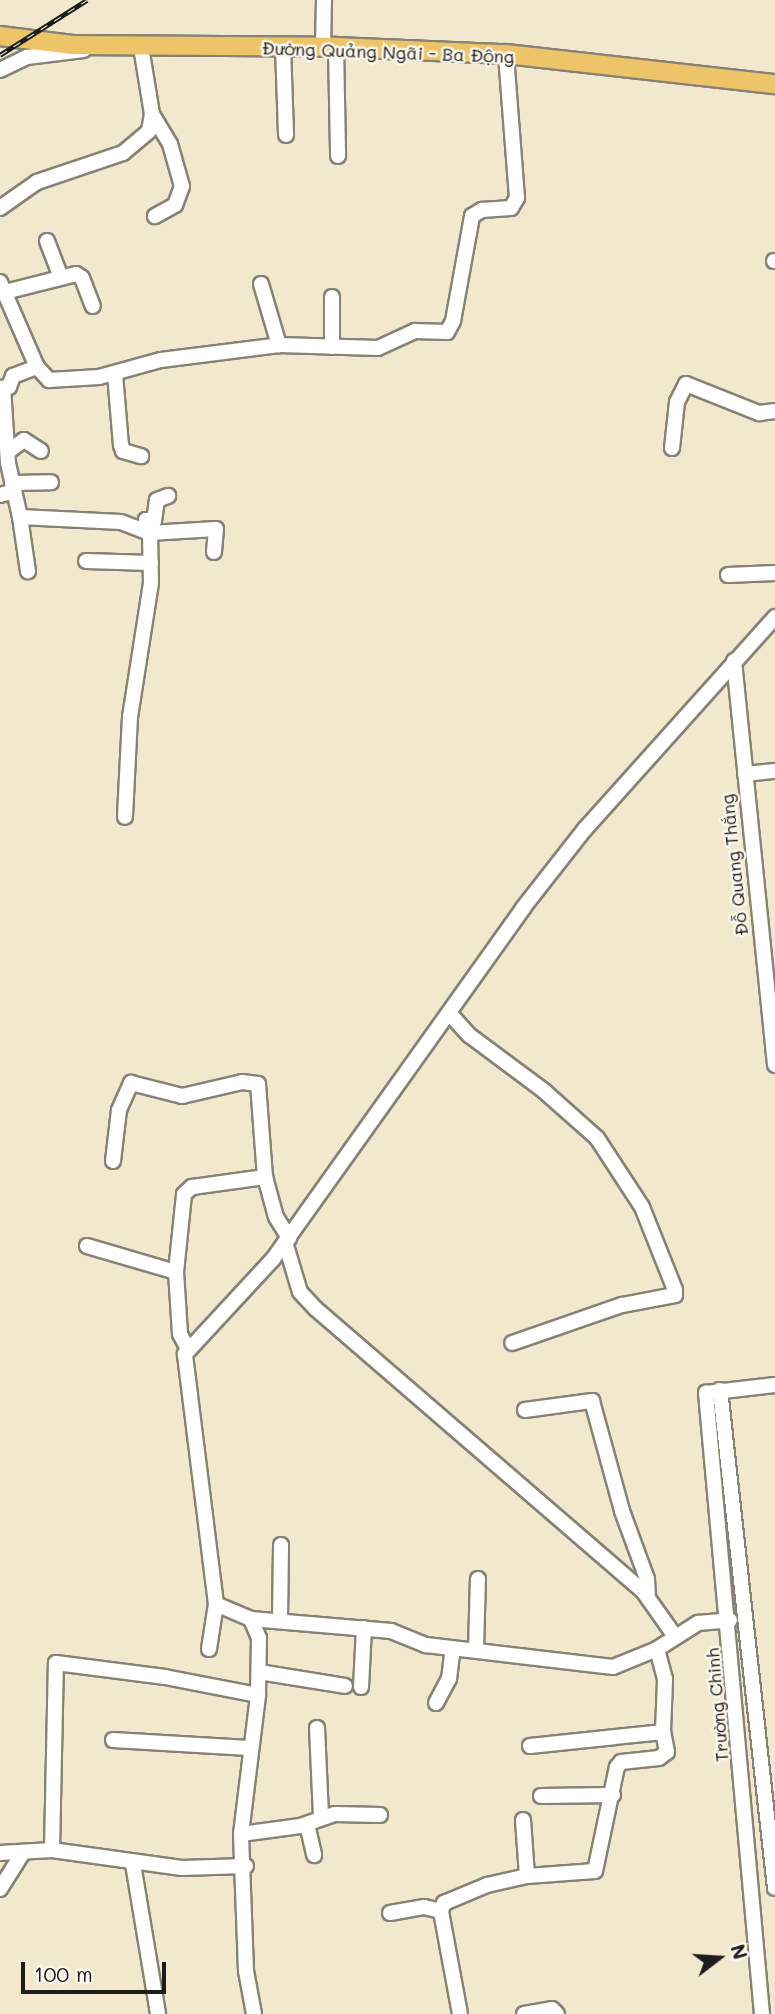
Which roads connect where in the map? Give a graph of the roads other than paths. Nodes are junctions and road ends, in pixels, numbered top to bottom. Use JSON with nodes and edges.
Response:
{"nodes":[{"id":1,"x":324,"y":0,"type":"edge"},
{"id":2,"x":0,"y":36,"type":"edge"},
{"id":3,"x":102,"y":44,"type":"junction"},
{"id":4,"x":141,"y":47,"type":"junction"},
{"id":5,"x":283,"y":47,"type":"junction"},
{"id":6,"x":330,"y":47,"type":"junction"},
{"id":7,"x":506,"y":54,"type":"junction"},
{"id":8,"x":0,"y":71,"type":"edge"},
{"id":9,"x":775,"y":84,"type":"edge"},
{"id":10,"x":152,"y":114,"type":"junction"},
{"id":11,"x":286,"y":135,"type":"dead end"},
{"id":12,"x":338,"y":156,"type":"dead end"},
{"id":13,"x":0,"y":208,"type":"edge"},
{"id":14,"x":155,"y":216,"type":"dead end"},
{"id":15,"x":47,"y":241,"type":"dead end"},
{"id":16,"x":61,"y":277,"type":"junction"},
{"id":17,"x":261,"y":284,"type":"dead end"},
{"id":18,"x":2,"y":287,"type":"edge"},
{"id":19,"x":332,"y":297,"type":"dead end"},
{"id":20,"x":93,"y":306,"type":"dead end"},
{"id":21,"x":279,"y":345,"type":"junction"},
{"id":22,"x":332,"y":347,"type":"junction"},
{"id":23,"x":37,"y":368,"type":"junction"},
{"id":24,"x":115,"y":374,"type":"junction"},
{"id":25,"x":1,"y":388,"type":"edge"},
{"id":26,"x":775,"y":411,"type":"edge"},
{"id":27,"x":672,"y":448,"type":"dead end"},
{"id":28,"x":41,"y":451,"type":"dead end"},
{"id":29,"x":141,"y":457,"type":"dead end"},
{"id":30,"x":6,"y":460,"type":"edge"},
{"id":31,"x":51,"y":482,"type":"dead end"},
{"id":32,"x":8,"y":490,"type":"edge"},
{"id":33,"x":168,"y":496,"type":"dead end"},
{"id":34,"x":20,"y":517,"type":"junction"},
{"id":35,"x":147,"y":530,"type":"junction"},
{"id":36,"x":214,"y":552,"type":"dead end"},
{"id":37,"x":86,"y":561,"type":"dead end"},
{"id":38,"x":151,"y":563,"type":"junction"},
{"id":39,"x":28,"y":571,"type":"dead end"},
{"id":40,"x":775,"y":573,"type":"edge"},
{"id":41,"x":728,"y":575,"type":"dead end"},
{"id":42,"x":775,"y":617,"type":"edge"},
{"id":43,"x":734,"y":661,"type":"junction"},
{"id":44,"x":775,"y":771,"type":"edge"},
{"id":45,"x":745,"y":774,"type":"junction"},
{"id":46,"x":125,"y":817,"type":"dead end"},
{"id":47,"x":775,"y":917,"type":"edge"},
{"id":48,"x":759,"y":920,"type":"junction"},
{"id":49,"x":450,"y":1014,"type":"junction"},
{"id":50,"x":775,"y":1065,"type":"edge"},
{"id":51,"x":113,"y":1161,"type":"dead end"},
{"id":52,"x":265,"y":1177,"type":"junction"},
{"id":53,"x":287,"y":1240,"type":"junction"},
{"id":54,"x":87,"y":1246,"type":"dead end"},
{"id":55,"x":176,"y":1272,"type":"junction"},
{"id":56,"x":512,"y":1343,"type":"dead end"},
{"id":57,"x":188,"y":1349,"type":"junction"},
{"id":58,"x":775,"y":1385,"type":"edge"},
{"id":59,"x":720,"y":1390,"type":"junction"},
{"id":60,"x":525,"y":1410,"type":"dead end"},
{"id":61,"x":281,"y":1545,"type":"dead end"},
{"id":62,"x":478,"y":1579,"type":"dead end"},
{"id":63,"x":648,"y":1596,"type":"junction"},
{"id":64,"x":216,"y":1604,"type":"junction"},
{"id":65,"x":251,"y":1619,"type":"junction"},
{"id":66,"x":280,"y":1619,"type":"junction"},
{"id":67,"x":730,"y":1620,"type":"junction"},
{"id":68,"x":364,"y":1628,"type":"junction"},
{"id":69,"x":674,"y":1635,"type":"junction"},
{"id":70,"x":453,"y":1648,"type":"junction"},
{"id":71,"x":209,"y":1649,"type":"dead end"},
{"id":72,"x":476,"y":1649,"type":"junction"},
{"id":73,"x":657,"y":1649,"type":"junction"},
{"id":74,"x":259,"y":1672,"type":"junction"},
{"id":75,"x":345,"y":1686,"type":"dead end"},
{"id":76,"x":361,"y":1687,"type":"dead end"},
{"id":77,"x":258,"y":1695,"type":"junction"},
{"id":78,"x":436,"y":1703,"type":"dead end"},
{"id":79,"x":317,"y":1728,"type":"dead end"},
{"id":80,"x":663,"y":1732,"type":"junction"},
{"id":81,"x":113,"y":1740,"type":"dead end"},
{"id":82,"x":530,"y":1746,"type":"dead end"},
{"id":83,"x":249,"y":1748,"type":"junction"},
{"id":84,"x":613,"y":1795,"type":"junction"},
{"id":85,"x":541,"y":1796,"type":"dead end"},
{"id":86,"x":380,"y":1815,"type":"dead end"},
{"id":87,"x":321,"y":1816,"type":"junction"},
{"id":88,"x":523,"y":1820,"type":"dead end"},
{"id":89,"x":307,"y":1824,"type":"junction"},
{"id":90,"x":241,"y":1834,"type":"junction"},
{"id":91,"x":52,"y":1850,"type":"junction"},
{"id":92,"x":0,"y":1853,"type":"edge"},
{"id":93,"x":22,"y":1854,"type":"junction"},
{"id":94,"x":314,"y":1855,"type":"dead end"},
{"id":95,"x":133,"y":1864,"type":"junction"},
{"id":96,"x":246,"y":1866,"type":"junction"},
{"id":97,"x":527,"y":1875,"type":"junction"},
{"id":98,"x":775,"y":1888,"type":"edge"},
{"id":99,"x":0,"y":1889,"type":"edge"},
{"id":100,"x":441,"y":1912,"type":"junction"},
{"id":101,"x":390,"y":1913,"type":"dead end"},
{"id":102,"x":158,"y":2014,"type":"edge"},
{"id":103,"x":254,"y":2014,"type":"edge"},
{"id":104,"x":460,"y":2014,"type":"edge"},
{"id":105,"x":524,"y":2014,"type":"edge"},
{"id":106,"x":557,"y":2014,"type":"edge"},
{"id":107,"x":762,"y":2014,"type":"edge"}],
"edges":[{"from":1,"to":6,"type":"street"},
{"from":2,"to":3,"type":"main road","name":"Đường Quảng Ngãi - Ba Động"},
{"from":3,"to":4,"type":"main road","name":"Đường Quảng Ngãi - Ba Động"},
{"from":3,"to":8,"type":"street"},
{"from":4,"to":5,"type":"main road","name":"Đường Quảng Ngãi - Ba Động"},
{"from":4,"to":10,"type":"street"},
{"from":5,"to":6,"type":"main road","name":"Đường Quảng Ngãi - Ba Động"},
{"from":5,"to":11,"type":"street"},
{"from":6,"to":7,"type":"main road","name":"Đường Quảng Ngãi - Ba Động"},
{"from":6,"to":12,"type":"street"},
{"from":7,"to":9,"type":"main road","name":"Đường Quảng Ngãi - Ba Động"},
{"from":7,"to":22,"type":"street"},
{"from":10,"to":13,"type":"street"},
{"from":10,"to":14,"type":"street"},
{"from":15,"to":16,"type":"street"},
{"from":16,"to":18,"type":"street"},
{"from":16,"to":20,"type":"street"},
{"from":17,"to":21,"type":"street"},
{"from":18,"to":23,"type":"street"},
{"from":19,"to":22,"type":"street"},
{"from":21,"to":22,"type":"street"},
{"from":21,"to":24,"type":"street"},
{"from":23,"to":24,"type":"street"},
{"from":23,"to":25,"type":"street"},
{"from":24,"to":29,"type":"street"},
{"from":25,"to":30,"type":"street"},
{"from":26,"to":27,"type":"street"},
{"from":28,"to":30,"type":"street"},
{"from":30,"to":32,"type":"street"},
{"from":31,"to":32,"type":"street"},
{"from":32,"to":34,"type":"street"},
{"from":33,"to":35,"type":"street"},
{"from":34,"to":35,"type":"street"},
{"from":34,"to":39,"type":"street"},
{"from":35,"to":36,"type":"street"},
{"from":35,"to":38,"type":"street"},
{"from":37,"to":38,"type":"street"},
{"from":38,"to":46,"type":"street"},
{"from":40,"to":41,"type":"street"},
{"from":42,"to":43,"type":"street"},
{"from":43,"to":45,"type":"street","name":"Đỗ Quang Thắng"},
{"from":43,"to":49,"type":"street"},
{"from":44,"to":45,"type":"street"},
{"from":45,"to":48,"type":"street","name":"Đỗ Quang Thắng"},
{"from":47,"to":48,"type":"street"},
{"from":48,"to":50,"type":"street","name":"Đỗ Quang Thắng"},
{"from":49,"to":53,"type":"street"},
{"from":49,"to":56,"type":"street"},
{"from":51,"to":52,"type":"street"},
{"from":52,"to":53,"type":"street"},
{"from":52,"to":55,"type":"street"},
{"from":53,"to":57,"type":"street"},
{"from":53,"to":63,"type":"street"},
{"from":54,"to":55,"type":"street"},
{"from":55,"to":57,"type":"street"},
{"from":57,"to":64,"type":"street"},
{"from":58,"to":59,"type":"street"},
{"from":59,"to":67,"type":"street","name":"Trường Chinh"},
{"from":59,"to":98,"type":"street","name":"Trường Chinh"},
{"from":60,"to":63,"type":"street"},
{"from":61,"to":66,"type":"street"},
{"from":62,"to":72,"type":"street"},
{"from":63,"to":69,"type":"street"},
{"from":64,"to":65,"type":"street"},
{"from":64,"to":71,"type":"street"},
{"from":65,"to":66,"type":"street"},
{"from":65,"to":74,"type":"street"},
{"from":66,"to":68,"type":"street"},
{"from":67,"to":69,"type":"street"},
{"from":67,"to":107,"type":"street","name":"Trường Chinh"},
{"from":68,"to":70,"type":"street"},
{"from":68,"to":76,"type":"street"},
{"from":69,"to":73,"type":"street"},
{"from":70,"to":72,"type":"street"},
{"from":70,"to":78,"type":"street"},
{"from":72,"to":73,"type":"street"},
{"from":73,"to":80,"type":"street"},
{"from":74,"to":75,"type":"street"},
{"from":74,"to":77,"type":"street"},
{"from":77,"to":83,"type":"street"},
{"from":77,"to":91,"type":"street"},
{"from":79,"to":87,"type":"street"},
{"from":80,"to":82,"type":"street"},
{"from":80,"to":84,"type":"street"},
{"from":81,"to":83,"type":"street"},
{"from":83,"to":90,"type":"street"},
{"from":84,"to":85,"type":"street"},
{"from":84,"to":97,"type":"street"},
{"from":86,"to":87,"type":"street"},
{"from":87,"to":89,"type":"street"},
{"from":88,"to":97,"type":"street"},
{"from":89,"to":90,"type":"street"},
{"from":89,"to":94,"type":"street"},
{"from":90,"to":96,"type":"street"},
{"from":91,"to":93,"type":"street"},
{"from":91,"to":95,"type":"street"},
{"from":92,"to":93,"type":"street"},
{"from":93,"to":99,"type":"street"},
{"from":95,"to":96,"type":"street"},
{"from":95,"to":102,"type":"street"},
{"from":96,"to":103,"type":"street"},
{"from":97,"to":100,"type":"street"},
{"from":100,"to":101,"type":"street"},
{"from":100,"to":104,"type":"street"},
{"from":105,"to":106,"type":"street"}]}
